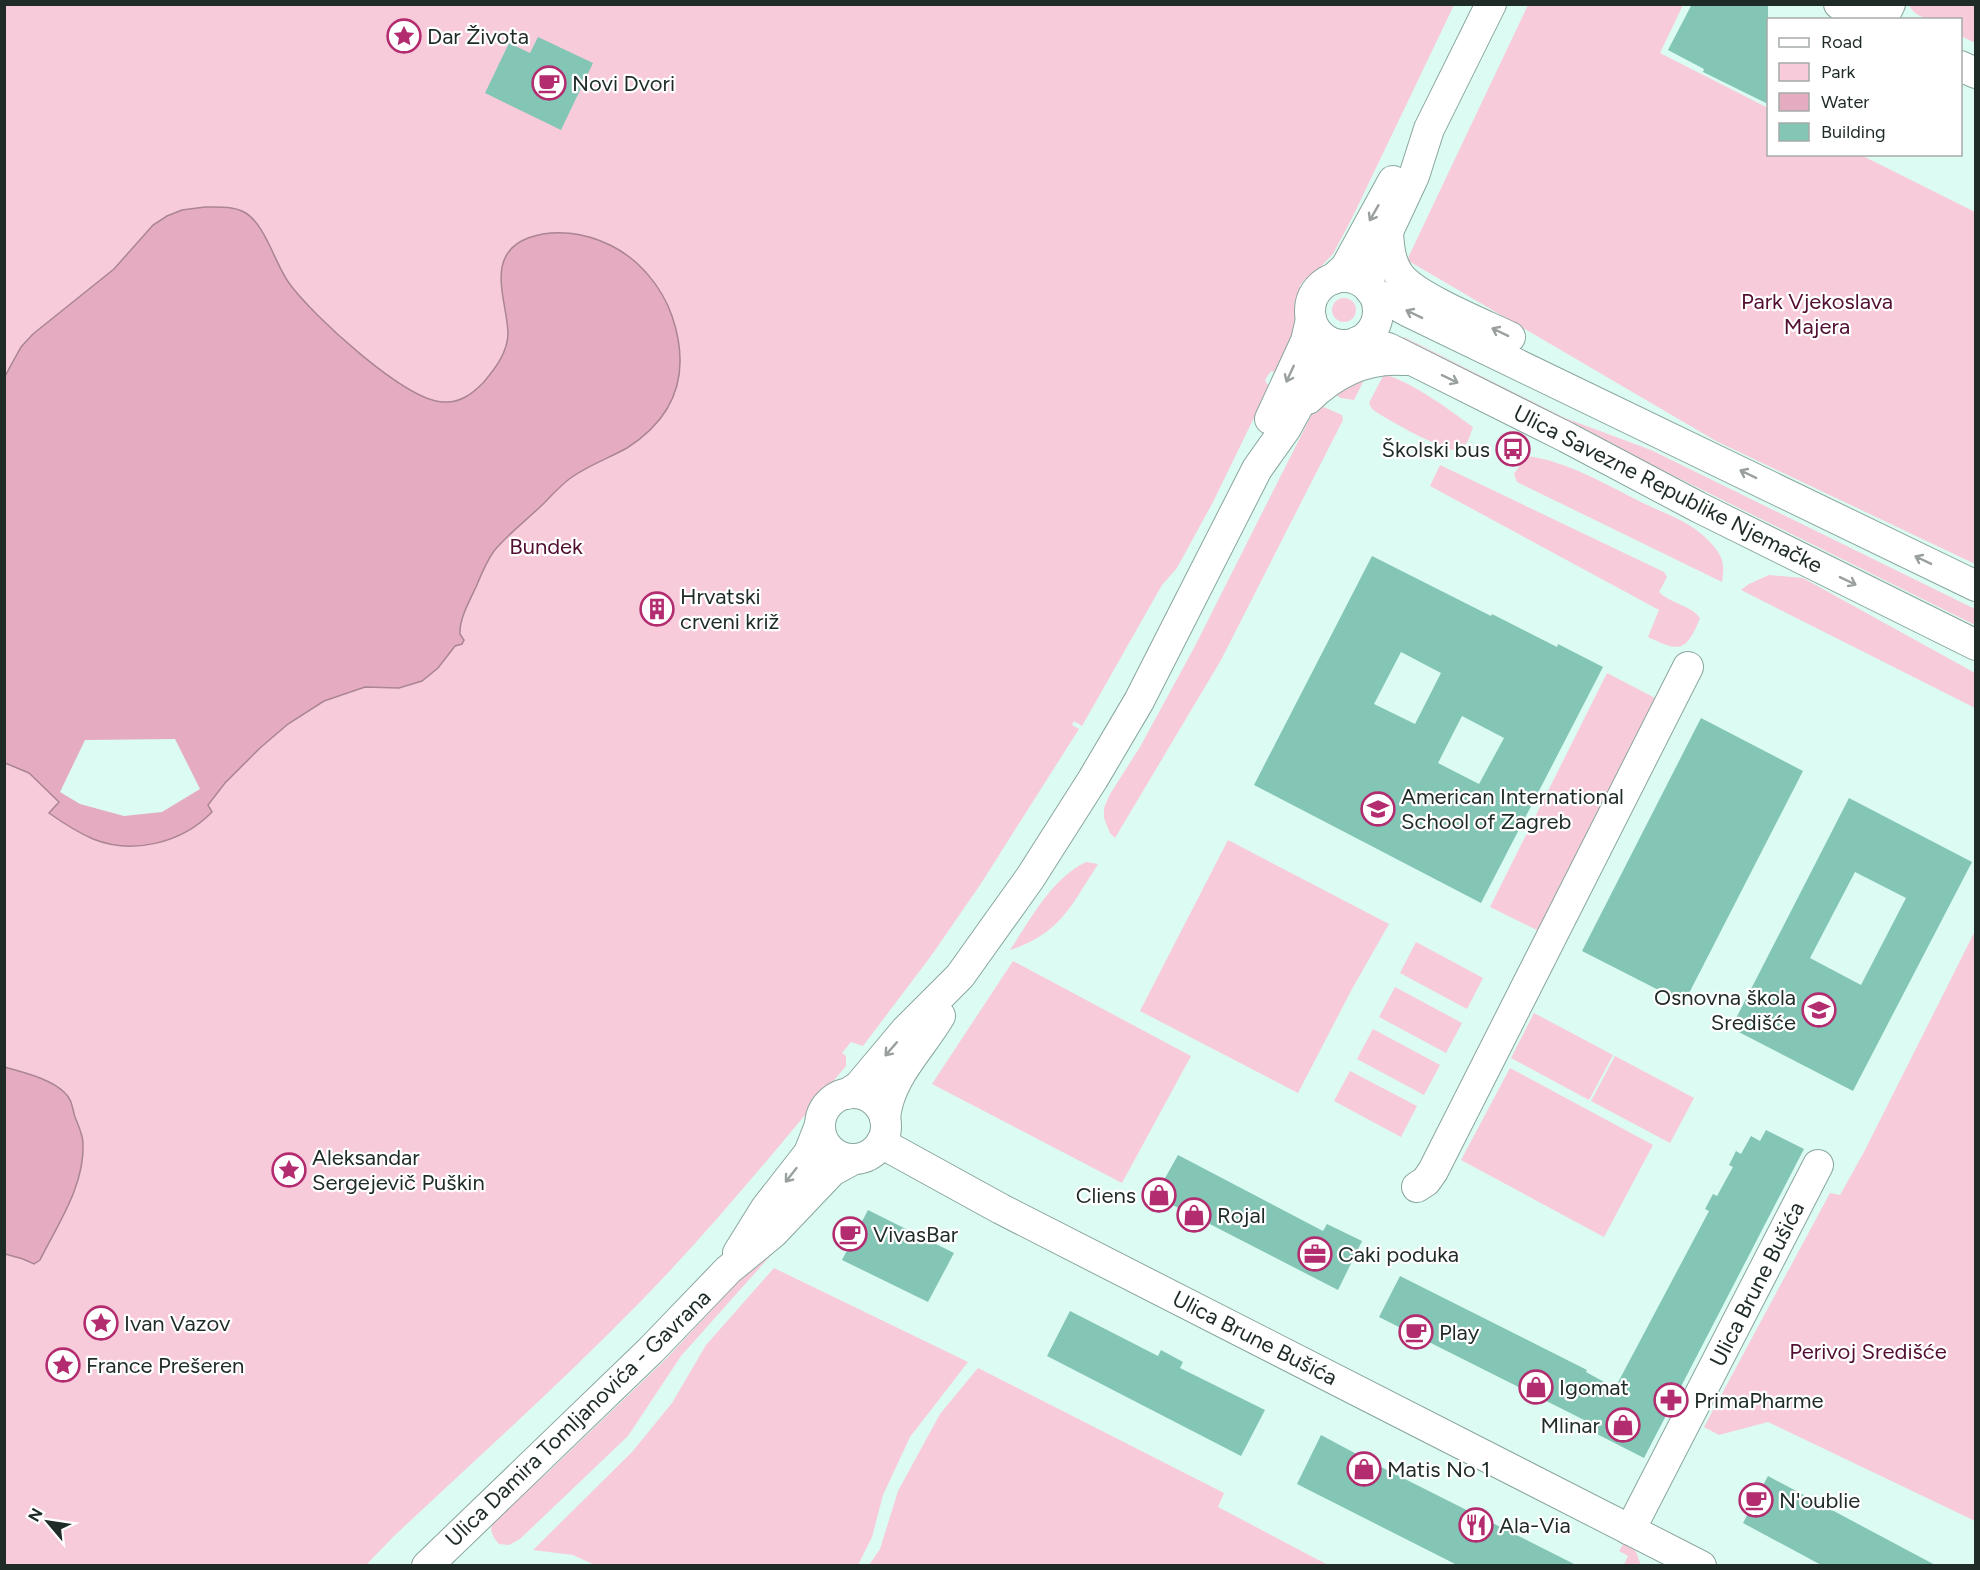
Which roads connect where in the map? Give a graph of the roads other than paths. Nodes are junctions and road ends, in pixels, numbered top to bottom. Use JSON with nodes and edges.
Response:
{"nodes":[{"id":1,"x":1491,"y":4,"type":"edge"},
{"id":2,"x":1839,"y":4,"type":"edge"},
{"id":3,"x":1890,"y":4,"type":"edge"},
{"id":4,"x":1865,"y":18,"type":"edge"},
{"id":5,"x":1883,"y":18,"type":"edge"},
{"id":6,"x":1962,"y":67,"type":"edge"},
{"id":7,"x":1976,"y":73,"type":"edge"},
{"id":8,"x":1429,"y":129,"type":"junction"},
{"id":9,"x":1388,"y":233,"type":"junction"},
{"id":10,"x":1333,"y":279,"type":"junction"},
{"id":11,"x":1370,"y":289,"type":"junction"},
{"id":12,"x":1311,"y":320,"type":"junction"},
{"id":13,"x":1349,"y":344,"type":"junction"},
{"id":14,"x":1413,"y":360,"type":"junction"},
{"id":15,"x":1294,"y":414,"type":"junction"},
{"id":16,"x":1694,"y":448,"type":"junction"},
{"id":17,"x":1257,"y":469,"type":"junction"},
{"id":18,"x":1976,"y":586,"type":"edge"},
{"id":19,"x":1976,"y":645,"type":"edge"},
{"id":20,"x":1688,"y":667,"type":"dead end"},
{"id":21,"x":960,"y":976,"type":"junction"},
{"id":22,"x":847,"y":1094,"type":"junction"},
{"id":23,"x":820,"y":1125,"type":"junction"},
{"id":24,"x":883,"y":1130,"type":"junction"},
{"id":25,"x":854,"y":1159,"type":"junction"},
{"id":26,"x":1818,"y":1165,"type":"dead end"},
{"id":27,"x":1417,"y":1187,"type":"dead end"},
{"id":28,"x":728,"y":1270,"type":"junction"},
{"id":29,"x":1630,"y":1530,"type":"junction"},
{"id":30,"x":1691,"y":1563,"type":"edge"},
{"id":31,"x":427,"y":1566,"type":"edge"}],
"edges":[{"from":1,"to":8,"type":"street"},
{"from":2,"to":4,"type":"street"},
{"from":3,"to":5,"type":"street"},
{"from":6,"to":7,"type":"street"},
{"from":8,"to":9,"type":"street"},
{"from":8,"to":10,"type":"street","one_way":true},
{"from":9,"to":11,"type":"street"},
{"from":16,"to":9,"type":"street","one_way":true},
{"from":10,"to":11,"type":"street"},
{"from":10,"to":12,"type":"street"},
{"from":11,"to":13,"type":"street"},
{"from":16,"to":11,"type":"street","name":"Ulica Savezne Republike Njemačke","one_way":true},
{"from":12,"to":13,"type":"street"},
{"from":12,"to":17,"type":"street","name":"Ulica Damira Tomljanovića - Gavrana","one_way":true},
{"from":13,"to":14,"type":"street","name":"Ulica Savezne Republike Njemačke"},
{"from":13,"to":15,"type":"street","name":"Ulica Damira Tomljanovića - Gavrana"},
{"from":14,"to":15,"type":"street"},
{"from":14,"to":19,"type":"street","name":"Ulica Savezne Republike Njemačke","one_way":true},
{"from":15,"to":17,"type":"street","name":"Ulica Damira Tomljanovića - Gavrana"},
{"from":18,"to":16,"type":"street","name":"Ulica Savezne Republike Njemačke","one_way":true},
{"from":17,"to":21,"type":"street","name":"Ulica Damira Tomljanovića - Gavrana"},
{"from":20,"to":27,"type":"street"},
{"from":21,"to":22,"type":"street","name":"Ulica Damira Tomljanovića - Gavrana","one_way":true},
{"from":21,"to":24,"type":"street","name":"Ulica Damira Tomljanovića - Gavrana"},
{"from":22,"to":23,"type":"street","name":"Ulica Damira Tomljanovića - Gavrana"},
{"from":22,"to":24,"type":"street"},
{"from":23,"to":25,"type":"street"},
{"from":23,"to":28,"type":"street","name":"Ulica Damira Tomljanovića - Gavrana","one_way":true},
{"from":24,"to":25,"type":"street","name":"Ulica Damira Tomljanovića - Gavrana"},
{"from":24,"to":29,"type":"street","name":"Ulica Brune Bušića"},
{"from":25,"to":28,"type":"street","name":"Ulica Damira Tomljanovića - Gavrana"},
{"from":26,"to":29,"type":"street","name":"Ulica Brune Bušića"},
{"from":28,"to":31,"type":"street","name":"Ulica Damira Tomljanovića - Gavrana"},
{"from":29,"to":30,"type":"street","name":"Ulica Brune Bušića"}]}
